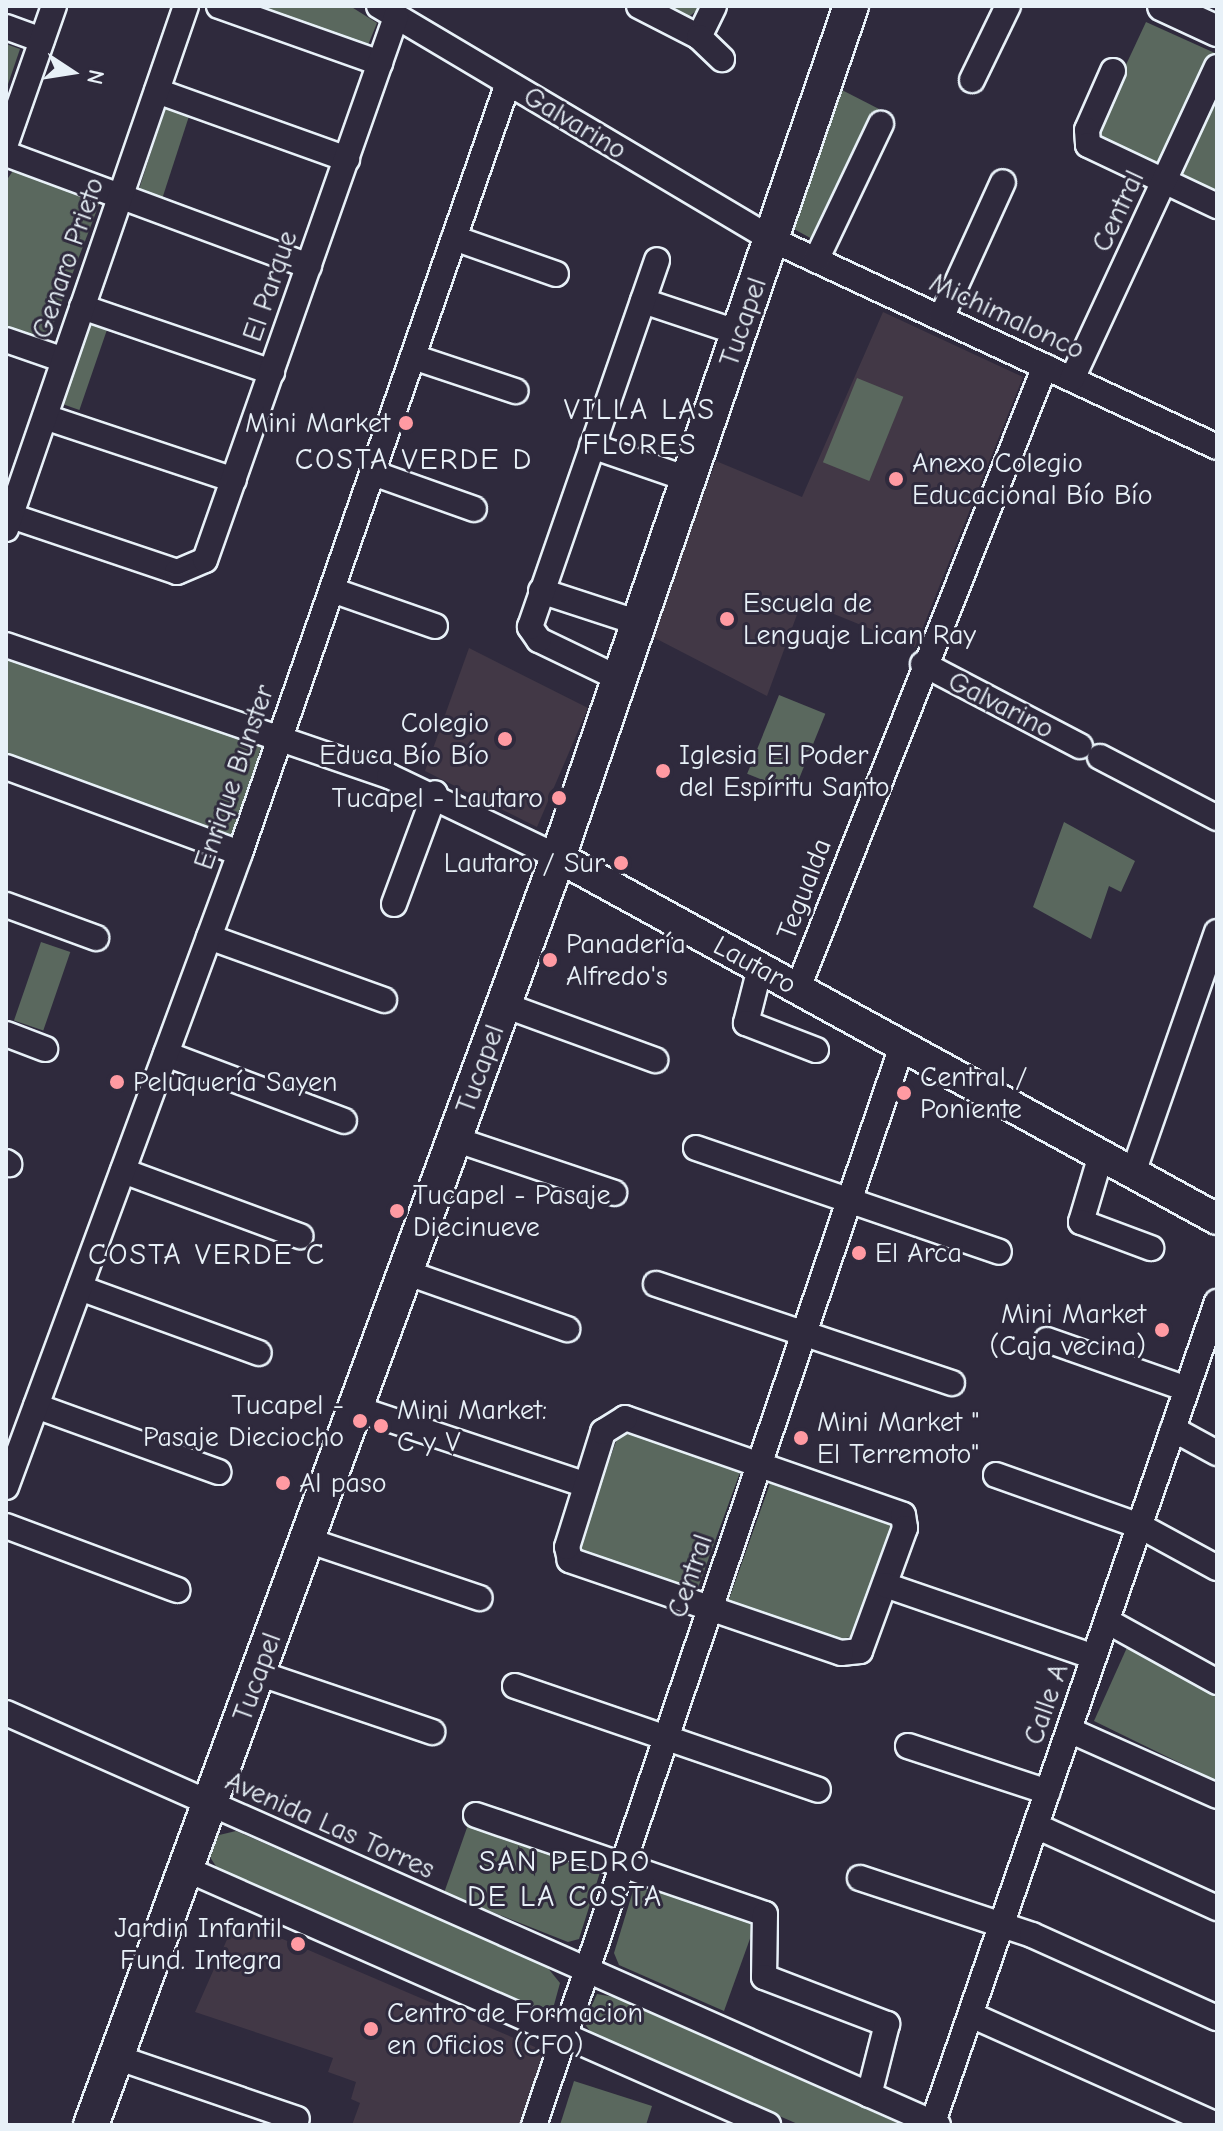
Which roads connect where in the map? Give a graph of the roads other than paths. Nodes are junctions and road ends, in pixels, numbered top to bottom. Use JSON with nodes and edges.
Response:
{"nodes":[{"id":1,"x":54,"y":6,"type":"edge"},
{"id":2,"x":186,"y":6,"type":"edge"},
{"id":3,"x":219,"y":6,"type":"edge"},
{"id":4,"x":639,"y":6,"type":"edge"},
{"id":5,"x":714,"y":6,"type":"edge"},
{"id":6,"x":851,"y":6,"type":"edge"},
{"id":7,"x":1008,"y":6,"type":"edge"},
{"id":8,"x":1163,"y":6,"type":"edge"},
{"id":9,"x":388,"y":11,"type":"edge"},
{"id":10,"x":6,"y":27,"type":"edge"},
{"id":11,"x":1217,"y":31,"type":"edge"},
{"id":12,"x":699,"y":37,"type":"junction"},
{"id":13,"x":42,"y":40,"type":"junction"},
{"id":14,"x":722,"y":59,"type":"dead end"},
{"id":15,"x":380,"y":63,"type":"junction"},
{"id":16,"x":1217,"y":67,"type":"edge"},
{"id":17,"x":1113,"y":71,"type":"dead end"},
{"id":18,"x":972,"y":80,"type":"dead end"},
{"id":19,"x":508,"y":83,"type":"junction"},
{"id":20,"x":157,"y":91,"type":"junction"},
{"id":21,"x":881,"y":124,"type":"dead end"},
{"id":22,"x":6,"y":143,"type":"edge"},
{"id":23,"x":6,"y":154,"type":"edge"},
{"id":24,"x":347,"y":159,"type":"junction"},
{"id":25,"x":1003,"y":182,"type":"dead end"},
{"id":26,"x":1164,"y":182,"type":"junction"},
{"id":27,"x":120,"y":197,"type":"junction"},
{"id":28,"x":1217,"y":206,"type":"edge"},
{"id":29,"x":454,"y":238,"type":"junction"},
{"id":30,"x":771,"y":239,"type":"junction"},
{"id":31,"x":657,"y":260,"type":"dead end"},
{"id":32,"x":816,"y":260,"type":"junction"},
{"id":33,"x":309,"y":266,"type":"junction"},
{"id":34,"x":556,"y":274,"type":"dead end"},
{"id":35,"x":643,"y":301,"type":"junction"},
{"id":36,"x":82,"y":307,"type":"junction"},
{"id":37,"x":941,"y":318,"type":"junction"},
{"id":38,"x":739,"y":333,"type":"junction"},
{"id":39,"x":6,"y":340,"type":"edge"},
{"id":40,"x":413,"y":357,"type":"junction"},
{"id":41,"x":64,"y":360,"type":"junction"},
{"id":42,"x":1045,"y":366,"type":"junction"},
{"id":43,"x":272,"y":372,"type":"junction"},
{"id":44,"x":1072,"y":379,"type":"junction"},
{"id":45,"x":515,"y":391,"type":"dead end"},
{"id":46,"x":45,"y":417,"type":"junction"},
{"id":47,"x":1214,"y":438,"type":"edge"},
{"id":48,"x":592,"y":446,"type":"junction"},
{"id":49,"x":373,"y":473,"type":"junction"},
{"id":50,"x":688,"y":479,"type":"junction"},
{"id":51,"x":234,"y":480,"type":"junction"},
{"id":52,"x":474,"y":509,"type":"dead end"},
{"id":53,"x":8,"y":522,"type":"edge"},
{"id":54,"x":332,"y":590,"type":"junction"},
{"id":55,"x":541,"y":591,"type":"junction"},
{"id":56,"x":639,"y":623,"type":"junction"},
{"id":57,"x":435,"y":626,"type":"dead end"},
{"id":58,"x":6,"y":645,"type":"edge"},
{"id":59,"x":923,"y":664,"type":"junction"},
{"id":60,"x":620,"y":679,"type":"junction"},
{"id":61,"x":281,"y":737,"type":"junction"},
{"id":62,"x":6,"y":767,"type":"edge"},
{"id":63,"x":435,"y":793,"type":"junction"},
{"id":64,"x":1217,"y":818,"type":"edge"},
{"id":65,"x":240,"y":853,"type":"junction"},
{"id":66,"x":558,"y":857,"type":"junction"},
{"id":67,"x":394,"y":904,"type":"dead end"},
{"id":68,"x":6,"y":905,"type":"edge"},
{"id":69,"x":1217,"y":932,"type":"edge"},
{"id":70,"x":209,"y":937,"type":"junction"},
{"id":71,"x":96,"y":938,"type":"dead end"},
{"id":72,"x":760,"y":968,"type":"junction"},
{"id":73,"x":798,"y":988,"type":"junction"},
{"id":74,"x":384,"y":1000,"type":"dead end"},
{"id":75,"x":504,"y":1005,"type":"junction"},
{"id":76,"x":6,"y":1034,"type":"edge"},
{"id":77,"x":902,"y":1046,"type":"junction"},
{"id":78,"x":45,"y":1049,"type":"dead end"},
{"id":79,"x":816,"y":1050,"type":"dead end"},
{"id":80,"x":166,"y":1054,"type":"junction"},
{"id":81,"x":655,"y":1060,"type":"dead end"},
{"id":82,"x":344,"y":1121,"type":"dead end"},
{"id":83,"x":454,"y":1139,"type":"junction"},
{"id":84,"x":696,"y":1148,"type":"dead end"},
{"id":85,"x":1101,"y":1155,"type":"junction"},
{"id":86,"x":123,"y":1171,"type":"junction"},
{"id":87,"x":1133,"y":1173,"type":"junction"},
{"id":88,"x":614,"y":1193,"type":"dead end"},
{"id":89,"x":849,"y":1200,"type":"junction"},
{"id":90,"x":1217,"y":1219,"type":"edge"},
{"id":91,"x":300,"y":1236,"type":"dead end"},
{"id":92,"x":1151,"y":1248,"type":"dead end"},
{"id":93,"x":999,"y":1252,"type":"dead end"},
{"id":94,"x":405,"y":1272,"type":"junction"},
{"id":95,"x":656,"y":1284,"type":"dead end"},
{"id":96,"x":80,"y":1288,"type":"junction"},
{"id":97,"x":1217,"y":1302,"type":"edge"},
{"id":98,"x":567,"y":1329,"type":"dead end"},
{"id":99,"x":805,"y":1333,"type":"junction"},
{"id":100,"x":1211,"y":1337,"type":"edge"},
{"id":101,"x":1047,"y":1340,"type":"dead end"},
{"id":102,"x":259,"y":1353,"type":"dead end"},
{"id":103,"x":952,"y":1383,"type":"dead end"},
{"id":104,"x":1187,"y":1389,"type":"junction"},
{"id":105,"x":36,"y":1406,"type":"junction"},
{"id":106,"x":355,"y":1408,"type":"junction"},
{"id":107,"x":1173,"y":1429,"type":"junction"},
{"id":108,"x":1217,"y":1453,"type":"edge"},
{"id":109,"x":760,"y":1464,"type":"junction"},
{"id":110,"x":218,"y":1472,"type":"dead end"},
{"id":111,"x":996,"y":1475,"type":"dead end"},
{"id":112,"x":586,"y":1485,"type":"junction"},
{"id":113,"x":6,"y":1487,"type":"edge"},
{"id":114,"x":6,"y":1526,"type":"edge"},
{"id":115,"x":1140,"y":1526,"type":"junction"},
{"id":116,"x":307,"y":1540,"type":"junction"},
{"id":117,"x":1217,"y":1568,"type":"edge"},
{"id":118,"x":885,"y":1585,"type":"junction"},
{"id":119,"x":177,"y":1590,"type":"dead end"},
{"id":120,"x":479,"y":1598,"type":"dead end"},
{"id":121,"x":711,"y":1609,"type":"junction"},
{"id":122,"x":1107,"y":1621,"type":"junction"},
{"id":123,"x":1094,"y":1657,"type":"junction"},
{"id":124,"x":258,"y":1673,"type":"junction"},
{"id":125,"x":1217,"y":1682,"type":"edge"},
{"id":126,"x":515,"y":1686,"type":"dead end"},
{"id":127,"x":6,"y":1713,"type":"edge"},
{"id":128,"x":1069,"y":1730,"type":"junction"},
{"id":129,"x":432,"y":1732,"type":"dead end"},
{"id":130,"x":666,"y":1737,"type":"junction"},
{"id":131,"x":908,"y":1746,"type":"dead end"},
{"id":132,"x":818,"y":1790,"type":"dead end"},
{"id":133,"x":1048,"y":1792,"type":"junction"},
{"id":134,"x":1217,"y":1796,"type":"edge"},
{"id":135,"x":210,"y":1805,"type":"junction"},
{"id":136,"x":476,"y":1815,"type":"dead end"},
{"id":137,"x":1036,"y":1826,"type":"junction"},
{"id":138,"x":622,"y":1864,"type":"junction"},
{"id":139,"x":186,"y":1869,"type":"junction"},
{"id":140,"x":860,"y":1878,"type":"dead end"},
{"id":141,"x":1217,"y":1908,"type":"edge"},
{"id":142,"x":1002,"y":1925,"type":"junction"},
{"id":143,"x":586,"y":1970,"type":"junction"},
{"id":144,"x":971,"y":2015,"type":"junction"},
{"id":145,"x":1217,"y":2018,"type":"edge"},
{"id":146,"x":564,"y":2035,"type":"junction"},
{"id":147,"x":116,"y":2057,"type":"junction"},
{"id":148,"x":869,"y":2095,"type":"junction"},
{"id":149,"x":297,"y":2119,"type":"dead end"},
{"id":150,"x":935,"y":2124,"type":"edge"},
{"id":151,"x":91,"y":2125,"type":"edge"},
{"id":152,"x":534,"y":2125,"type":"edge"},
{"id":153,"x":768,"y":2125,"type":"edge"},
{"id":154,"x":1217,"y":2125,"type":"edge"}],
"edges":[{"from":1,"to":13,"type":"street"},
{"from":2,"to":20,"type":"street","name":"Genaro Prieto"},
{"from":3,"to":15,"type":"street"},
{"from":4,"to":12,"type":"street"},
{"from":5,"to":12,"type":"street"},
{"from":6,"to":30,"type":"main road","name":"Tucapel"},
{"from":7,"to":18,"type":"street"},
{"from":8,"to":11,"type":"street"},
{"from":9,"to":15,"type":"street","name":"El Parque"},
{"from":9,"to":19,"type":"street","name":"Galvarino"},
{"from":10,"to":13,"type":"street"},
{"from":12,"to":14,"type":"street"},
{"from":13,"to":22,"type":"street"},
{"from":15,"to":24,"type":"street","name":"El Parque"},
{"from":16,"to":26,"type":"street","name":"Central"},
{"from":17,"to":26,"type":"street"},
{"from":19,"to":29,"type":"street","name":"Enrique Bunster"},
{"from":19,"to":30,"type":"street","name":"Galvarino"},
{"from":20,"to":24,"type":"street"},
{"from":20,"to":27,"type":"street","name":"Genaro Prieto"},
{"from":21,"to":32,"type":"street"},
{"from":23,"to":27,"type":"street"},
{"from":24,"to":33,"type":"street","name":"El Parque"},
{"from":25,"to":37,"type":"street"},
{"from":26,"to":28,"type":"street"},
{"from":26,"to":44,"type":"street","name":"Central"},
{"from":27,"to":33,"type":"street"},
{"from":27,"to":36,"type":"street","name":"Genaro Prieto"},
{"from":29,"to":34,"type":"street"},
{"from":29,"to":40,"type":"street","name":"Enrique Bunster"},
{"from":30,"to":32,"type":"street","name":"Michimalonco"},
{"from":30,"to":38,"type":"main road","name":"Tucapel"},
{"from":31,"to":35,"type":"street"},
{"from":32,"to":37,"type":"street","name":"Michimalonco"},
{"from":33,"to":43,"type":"street","name":"El Parque"},
{"from":35,"to":38,"type":"street"},
{"from":35,"to":48,"type":"street"},
{"from":36,"to":41,"type":"street","name":"Genaro Prieto"},
{"from":36,"to":43,"type":"street"},
{"from":37,"to":42,"type":"street","name":"Michimalonco"},
{"from":38,"to":50,"type":"main road","name":"Tucapel"},
{"from":39,"to":41,"type":"street"},
{"from":40,"to":45,"type":"street"},
{"from":40,"to":49,"type":"street","name":"Enrique Bunster"},
{"from":41,"to":46,"type":"street","name":"Genaro Prieto"},
{"from":42,"to":44,"type":"street","name":"Michimalonco"},
{"from":42,"to":59,"type":"street","name":"Tegualda"},
{"from":43,"to":51,"type":"street","name":"El Parque"},
{"from":44,"to":47,"type":"street","name":"Michimalonco"},
{"from":46,"to":51,"type":"street"},
{"from":46,"to":53,"type":"street","name":"Genaro Prieto"},
{"from":48,"to":50,"type":"street"},
{"from":48,"to":55,"type":"street"},
{"from":49,"to":52,"type":"street"},
{"from":49,"to":54,"type":"street","name":"Enrique Bunster"},
{"from":50,"to":56,"type":"main road","name":"Tucapel"},
{"from":51,"to":53,"type":"street","name":"El Parque"},
{"from":54,"to":57,"type":"street"},
{"from":54,"to":61,"type":"street","name":"Enrique Bunster"},
{"from":55,"to":56,"type":"street"},
{"from":55,"to":60,"type":"street"},
{"from":56,"to":60,"type":"main road","name":"Tucapel"},
{"from":58,"to":61,"type":"street","name":"Lautaro"},
{"from":59,"to":64,"type":"street","name":"Galvarino"},
{"from":59,"to":73,"type":"street","name":"Tegualda"},
{"from":60,"to":66,"type":"main road","name":"Tucapel"},
{"from":61,"to":63,"type":"street","name":"Lautaro"},
{"from":61,"to":65,"type":"street","name":"Enrique Bunster"},
{"from":62,"to":65,"type":"street"},
{"from":63,"to":66,"type":"street","name":"Lautaro"},
{"from":63,"to":67,"type":"street"},
{"from":65,"to":70,"type":"street","name":"Enrique Bunster"},
{"from":66,"to":72,"type":"street","name":"Lautaro"},
{"from":66,"to":75,"type":"main road","name":"Tucapel"},
{"from":68,"to":71,"type":"street"},
{"from":69,"to":87,"type":"street"},
{"from":70,"to":74,"type":"street"},
{"from":70,"to":80,"type":"street","name":"Enrique Bunster"},
{"from":72,"to":73,"type":"street","name":"Lautaro"},
{"from":72,"to":79,"type":"street"},
{"from":73,"to":77,"type":"street","name":"Lautaro"},
{"from":75,"to":81,"type":"street"},
{"from":75,"to":83,"type":"main road","name":"Tucapel"},
{"from":76,"to":78,"type":"street"},
{"from":77,"to":85,"type":"street","name":"Lautaro"},
{"from":77,"to":89,"type":"street","name":"Central"},
{"from":80,"to":82,"type":"street"},
{"from":80,"to":86,"type":"street","name":"Enrique Bunster"},
{"from":83,"to":88,"type":"street"},
{"from":83,"to":94,"type":"main road","name":"Tucapel"},
{"from":84,"to":89,"type":"street"},
{"from":85,"to":87,"type":"street","name":"Lautaro"},
{"from":85,"to":92,"type":"street"},
{"from":86,"to":91,"type":"street"},
{"from":86,"to":96,"type":"street","name":"Enrique Bunster"},
{"from":87,"to":90,"type":"street","name":"Lautaro"},
{"from":89,"to":93,"type":"street"},
{"from":89,"to":99,"type":"street","name":"Central"},
{"from":94,"to":98,"type":"street"},
{"from":94,"to":106,"type":"main road","name":"Tucapel"},
{"from":95,"to":99,"type":"street"},
{"from":96,"to":102,"type":"street"},
{"from":96,"to":105,"type":"street","name":"Enrique Bunster"},
{"from":97,"to":100,"type":"street","name":"Calle A"},
{"from":99,"to":103,"type":"street"},
{"from":99,"to":109,"type":"street","name":"Central"},
{"from":100,"to":104,"type":"street","name":"Calle A"},
{"from":101,"to":104,"type":"street"},
{"from":104,"to":107,"type":"street","name":"Calle A"},
{"from":105,"to":110,"type":"street"},
{"from":105,"to":113,"type":"street","name":"Enrique Bunster"},
{"from":106,"to":112,"type":"street"},
{"from":106,"to":116,"type":"main road","name":"Tucapel"},
{"from":107,"to":108,"type":"street"},
{"from":107,"to":115,"type":"street","name":"Calle A"},
{"from":109,"to":112,"type":"street"},
{"from":109,"to":118,"type":"street"},
{"from":109,"to":121,"type":"street","name":"Central"},
{"from":111,"to":115,"type":"street"},
{"from":112,"to":121,"type":"street"},
{"from":114,"to":119,"type":"street"},
{"from":115,"to":117,"type":"street"},
{"from":115,"to":122,"type":"street","name":"Calle A"},
{"from":116,"to":120,"type":"street"},
{"from":116,"to":124,"type":"main road","name":"Tucapel"},
{"from":118,"to":121,"type":"street"},
{"from":118,"to":123,"type":"street"},
{"from":121,"to":130,"type":"street","name":"Central"},
{"from":122,"to":123,"type":"street","name":"Calle A"},
{"from":122,"to":125,"type":"street"},
{"from":123,"to":128,"type":"street","name":"Calle A"},
{"from":124,"to":129,"type":"street"},
{"from":124,"to":135,"type":"main road","name":"Tucapel"},
{"from":126,"to":130,"type":"street"},
{"from":127,"to":135,"type":"street","name":"Avenida Las Torres"},
{"from":128,"to":133,"type":"street","name":"Calle A"},
{"from":128,"to":134,"type":"street"},
{"from":130,"to":132,"type":"street"},
{"from":130,"to":138,"type":"street","name":"Central"},
{"from":131,"to":133,"type":"street"},
{"from":133,"to":137,"type":"street","name":"Calle A"},
{"from":135,"to":139,"type":"main road","name":"Tucapel"},
{"from":135,"to":143,"type":"street","name":"Avenida Las Torres"},
{"from":136,"to":138,"type":"street"},
{"from":137,"to":141,"type":"street"},
{"from":137,"to":142,"type":"street","name":"Calle A"},
{"from":138,"to":143,"type":"street","name":"Central"},
{"from":138,"to":148,"type":"street"},
{"from":139,"to":146,"type":"street"},
{"from":139,"to":147,"type":"main road","name":"Tucapel"},
{"from":140,"to":142,"type":"street"},
{"from":142,"to":144,"type":"street","name":"Calle A"},
{"from":142,"to":145,"type":"street"},
{"from":143,"to":146,"type":"street","name":"Central"},
{"from":143,"to":148,"type":"street","name":"Avenida Las Torres"},
{"from":144,"to":150,"type":"street","name":"Calle A"},
{"from":144,"to":154,"type":"street"},
{"from":146,"to":152,"type":"street","name":"Central"},
{"from":146,"to":153,"type":"street"},
{"from":147,"to":149,"type":"street"},
{"from":147,"to":151,"type":"main road","name":"Tucapel"},
{"from":148,"to":150,"type":"street","name":"Avenida Las Torres"}]}
